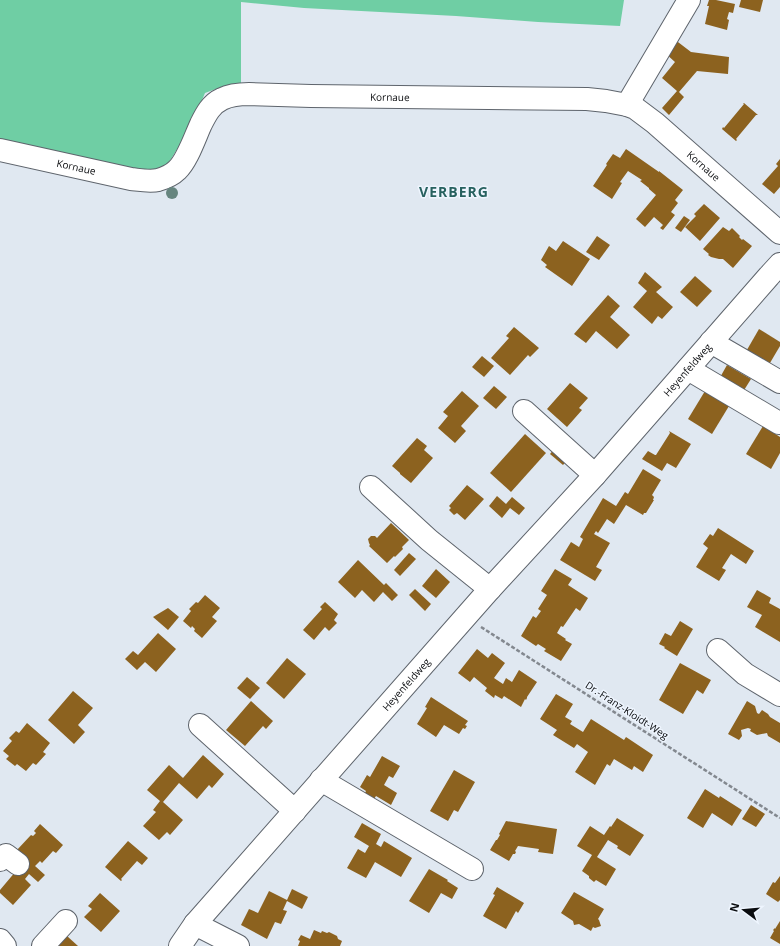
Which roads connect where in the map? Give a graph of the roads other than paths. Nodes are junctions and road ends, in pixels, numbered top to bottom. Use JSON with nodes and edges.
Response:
{"nodes":[{"id":1,"x":689,"y":0,"type":"edge"},
{"id":2,"x":627,"y":105,"type":"junction"},
{"id":3,"x":0,"y":150,"type":"edge"},
{"id":4,"x":780,"y":233,"type":"edge"},
{"id":5,"x":780,"y":264,"type":"edge"},
{"id":6,"x":711,"y":342,"type":"junction"},
{"id":7,"x":688,"y":369,"type":"junction"},
{"id":8,"x":780,"y":382,"type":"edge"},
{"id":9,"x":524,"y":411,"type":"dead end"},
{"id":10,"x":779,"y":423,"type":"edge"},
{"id":11,"x":595,"y":475,"type":"junction"},
{"id":12,"x":371,"y":487,"type":"dead end"},
{"id":13,"x":490,"y":589,"type":"junction"},
{"id":14,"x":718,"y":650,"type":"dead end"},
{"id":15,"x":780,"y":695,"type":"edge"},
{"id":16,"x":200,"y":725,"type":"dead end"},
{"id":17,"x":322,"y":780,"type":"junction"},
{"id":18,"x":295,"y":811,"type":"junction"},
{"id":19,"x":472,"y":868,"type":"dead end"},
{"id":20,"x":66,"y":921,"type":"dead end"},
{"id":21,"x":195,"y":924,"type":"junction"},
{"id":22,"x":0,"y":940,"type":"edge"},
{"id":23,"x":5,"y":946,"type":"edge"},
{"id":24,"x":43,"y":946,"type":"edge"},
{"id":25,"x":180,"y":946,"type":"edge"},
{"id":26,"x":238,"y":946,"type":"edge"}],
"edges":[{"from":1,"to":2,"type":"street"},
{"from":2,"to":3,"type":"street","name":"Kornaue"},
{"from":2,"to":4,"type":"street","name":"Kornaue"},
{"from":5,"to":6,"type":"street","name":"Heyenfeldweg"},
{"from":6,"to":7,"type":"street","name":"Heyenfeldweg"},
{"from":6,"to":8,"type":"street"},
{"from":7,"to":10,"type":"street"},
{"from":7,"to":11,"type":"street","name":"Heyenfeldweg"},
{"from":9,"to":11,"type":"street"},
{"from":11,"to":13,"type":"street","name":"Heyenfeldweg"},
{"from":12,"to":13,"type":"street"},
{"from":13,"to":17,"type":"street","name":"Heyenfeldweg"},
{"from":14,"to":15,"type":"street"},
{"from":16,"to":18,"type":"street"},
{"from":17,"to":18,"type":"street","name":"Heyenfeldweg"},
{"from":17,"to":19,"type":"street"},
{"from":18,"to":21,"type":"street","name":"Heyenfeldweg"},
{"from":20,"to":24,"type":"street"},
{"from":21,"to":25,"type":"street","name":"Heyenfeldweg"},
{"from":21,"to":26,"type":"street"},
{"from":22,"to":23,"type":"street"}]}
